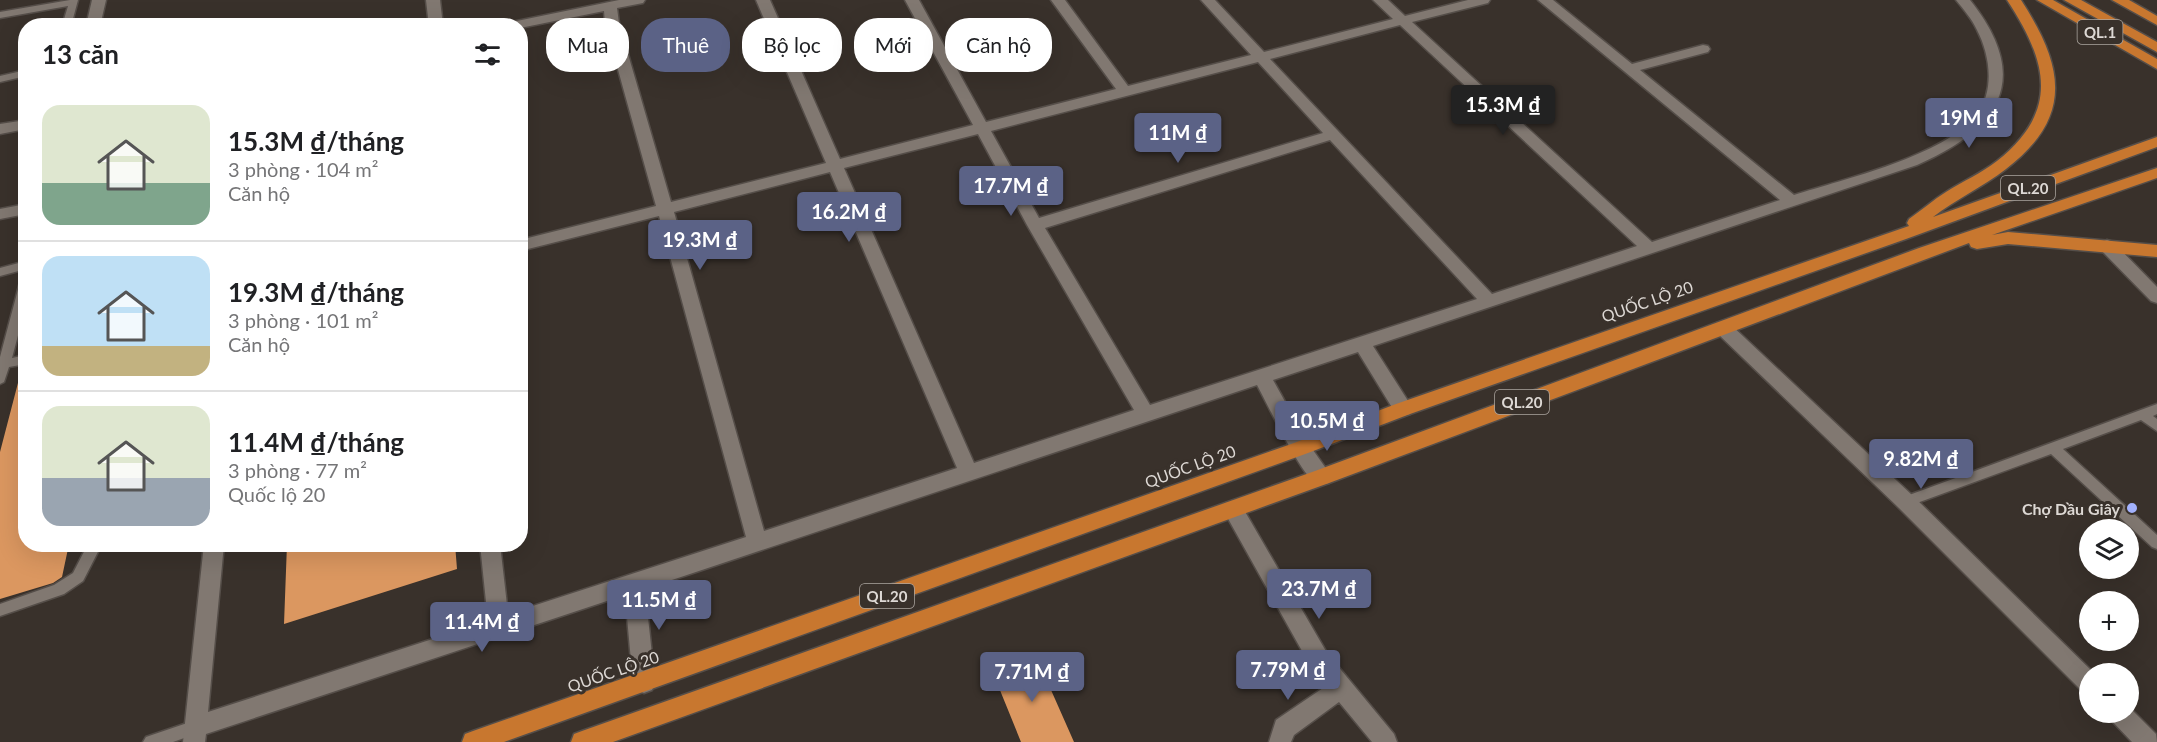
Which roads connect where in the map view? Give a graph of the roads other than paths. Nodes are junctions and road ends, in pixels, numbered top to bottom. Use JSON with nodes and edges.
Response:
{"nodes":[{"id":1,"x":99,"y":0,"type":"edge"},
{"id":2,"x":433,"y":0,"type":"edge"},
{"id":3,"x":638,"y":0,"type":"edge"},
{"id":4,"x":763,"y":0,"type":"edge"},
{"id":5,"x":912,"y":0,"type":"edge"},
{"id":6,"x":1058,"y":0,"type":"edge"},
{"id":7,"x":1208,"y":0,"type":"edge"},
{"id":8,"x":1380,"y":0,"type":"edge"},
{"id":9,"x":1483,"y":0,"type":"edge"},
{"id":10,"x":1545,"y":0,"type":"edge"},
{"id":11,"x":1963,"y":0,"type":"edge"},
{"id":12,"x":2014,"y":0,"type":"edge"},
{"id":13,"x":2044,"y":0,"type":"edge"},
{"id":14,"x":2071,"y":0,"type":"edge"},
{"id":15,"x":2094,"y":0,"type":"edge"},
{"id":16,"x":2119,"y":0,"type":"edge"},
{"id":17,"x":73,"y":1,"type":"edge"},
{"id":18,"x":610,"y":6,"type":"junction"},
{"id":19,"x":0,"y":15,"type":"edge"},
{"id":20,"x":68,"y":18,"type":"edge"},
{"id":21,"x":95,"y":18,"type":"edge"},
{"id":22,"x":435,"y":18,"type":"edge"},
{"id":23,"x":1402,"y":21,"type":"junction"},
{"id":24,"x":2157,"y":21,"type":"edge"},
{"id":25,"x":528,"y":23,"type":"edge"},
{"id":26,"x":2157,"y":35,"type":"edge"},
{"id":27,"x":2157,"y":48,"type":"edge"},
{"id":28,"x":1702,"y":49,"type":"dead end"},
{"id":29,"x":1261,"y":57,"type":"junction"},
{"id":30,"x":2157,"y":65,"type":"edge"},
{"id":31,"x":1629,"y":69,"type":"junction"},
{"id":32,"x":18,"y":76,"type":"edge"},
{"id":33,"x":0,"y":79,"type":"edge"},
{"id":34,"x":1125,"y":92,"type":"junction"},
{"id":35,"x":18,"y":126,"type":"edge"},
{"id":36,"x":982,"y":128,"type":"junction"},
{"id":37,"x":0,"y":129,"type":"edge"},
{"id":38,"x":1332,"y":135,"type":"junction"},
{"id":39,"x":2157,"y":141,"type":"edge"},
{"id":40,"x":834,"y":166,"type":"junction"},
{"id":41,"x":2157,"y":173,"type":"edge"},
{"id":42,"x":1791,"y":201,"type":"junction"},
{"id":43,"x":665,"y":209,"type":"junction"},
{"id":44,"x":18,"y":211,"type":"edge"},
{"id":45,"x":0,"y":214,"type":"edge"},
{"id":46,"x":1035,"y":225,"type":"junction"},
{"id":47,"x":1900,"y":235,"type":"junction"},
{"id":48,"x":528,"y":244,"type":"edge"},
{"id":49,"x":2108,"y":246,"type":"junction"},
{"id":50,"x":1648,"y":247,"type":"junction"},
{"id":51,"x":2157,"y":251,"type":"edge"},
{"id":52,"x":1925,"y":252,"type":"junction"},
{"id":53,"x":18,"y":267,"type":"edge"},
{"id":54,"x":0,"y":272,"type":"edge"},
{"id":55,"x":2157,"y":297,"type":"edge"},
{"id":56,"x":1488,"y":300,"type":"junction"},
{"id":57,"x":18,"y":310,"type":"edge"},
{"id":58,"x":1723,"y":328,"type":"junction"},
{"id":59,"x":1361,"y":342,"type":"junction"},
{"id":60,"x":18,"y":361,"type":"edge"},
{"id":61,"x":2,"y":365,"type":"edge"},
{"id":62,"x":1261,"y":375,"type":"junction"},
{"id":63,"x":0,"y":379,"type":"edge"},
{"id":64,"x":1403,"y":409,"type":"junction"},
{"id":65,"x":2157,"y":409,"type":"edge"},
{"id":66,"x":1145,"y":414,"type":"junction"},
{"id":67,"x":2142,"y":414,"type":"junction"},
{"id":68,"x":2157,"y":426,"type":"edge"},
{"id":69,"x":1301,"y":448,"type":"junction"},
{"id":70,"x":2053,"y":448,"type":"junction"},
{"id":71,"x":968,"y":472,"type":"junction"},
{"id":72,"x":1322,"y":477,"type":"junction"},
{"id":73,"x":1906,"y":502,"type":"junction"},
{"id":74,"x":1233,"y":509,"type":"junction"},
{"id":75,"x":757,"y":542,"type":"junction"},
{"id":76,"x":2157,"y":543,"type":"edge"},
{"id":77,"x":91,"y":552,"type":"edge"},
{"id":78,"x":213,"y":552,"type":"edge"},
{"id":79,"x":491,"y":552,"type":"edge"},
{"id":80,"x":634,"y":583,"type":"junction"},
{"id":81,"x":0,"y":610,"type":"edge"},
{"id":82,"x":499,"y":627,"type":"junction"},
{"id":83,"x":2079,"y":673,"type":"edge"},
{"id":84,"x":644,"y":683,"type":"junction"},
{"id":85,"x":1341,"y":688,"type":"junction"},
{"id":86,"x":2130,"y":723,"type":"edge"},
{"id":87,"x":195,"y":735,"type":"edge"},
{"id":88,"x":151,"y":742,"type":"edge"},
{"id":89,"x":473,"y":742,"type":"edge"},
{"id":90,"x":582,"y":742,"type":"edge"},
{"id":91,"x":1280,"y":742,"type":"edge"},
{"id":92,"x":1386,"y":742,"type":"edge"},
{"id":93,"x":2148,"y":742,"type":"edge"}],
"edges":[{"from":1,"to":21,"type":"street"},
{"from":2,"to":22,"type":"street"},
{"from":3,"to":18,"type":"street"},
{"from":4,"to":40,"type":"street"},
{"from":5,"to":36,"type":"street"},
{"from":6,"to":34,"type":"street"},
{"from":7,"to":29,"type":"street"},
{"from":8,"to":23,"type":"street"},
{"from":9,"to":23,"type":"street"},
{"from":10,"to":31,"type":"street"},
{"from":11,"to":42,"type":"street"},
{"from":12,"to":47,"type":"highway","number":"QL.20"},
{"from":13,"to":30,"type":"highway","number":"QL.1"},
{"from":14,"to":27,"type":"highway","number":"QL.1"},
{"from":15,"to":26,"type":"highway","number":"QL.1"},
{"from":16,"to":24,"type":"highway","number":"QL.1"},
{"from":17,"to":19,"type":"lane"},
{"from":17,"to":20,"type":"lane"},
{"from":18,"to":25,"type":"street"},
{"from":18,"to":43,"type":"street"},
{"from":23,"to":29,"type":"street"},
{"from":23,"to":50,"type":"street"},
{"from":28,"to":31,"type":"street"},
{"from":29,"to":34,"type":"street"},
{"from":29,"to":38,"type":"street"},
{"from":31,"to":42,"type":"street"},
{"from":32,"to":33,"type":"lane"},
{"from":34,"to":36,"type":"street"},
{"from":35,"to":37,"type":"street"},
{"from":36,"to":40,"type":"street"},
{"from":36,"to":46,"type":"street"},
{"from":38,"to":46,"type":"street"},
{"from":38,"to":56,"type":"street"},
{"from":39,"to":47,"type":"highway","name":"QUỐC LỘ 20","number":"QL.20"},
{"from":40,"to":43,"type":"street"},
{"from":40,"to":71,"type":"street"},
{"from":41,"to":52,"type":"highway","number":"QL.20"},
{"from":42,"to":50,"type":"street"},
{"from":43,"to":48,"type":"street"},
{"from":43,"to":75,"type":"street"},
{"from":44,"to":45,"type":"street"},
{"from":46,"to":66,"type":"street"},
{"from":47,"to":64,"type":"highway","name":"QUỐC LỘ 20","number":"QL.20"},
{"from":49,"to":51,"type":"highway","number":"QL.20"},
{"from":49,"to":52,"type":"highway","number":"QL.20"},
{"from":49,"to":55,"type":"street"},
{"from":50,"to":56,"type":"street"},
{"from":52,"to":58,"type":"highway","number":"QL.20"},
{"from":53,"to":54,"type":"lane"},
{"from":56,"to":59,"type":"street"},
{"from":57,"to":61,"type":"lane"},
{"from":58,"to":72,"type":"highway","number":"QL.20"},
{"from":58,"to":73,"type":"street"},
{"from":59,"to":62,"type":"street"},
{"from":59,"to":64,"type":"street"},
{"from":60,"to":61,"type":"lane"},
{"from":61,"to":63,"type":"lane"},
{"from":62,"to":66,"type":"street"},
{"from":62,"to":69,"type":"street"},
{"from":64,"to":69,"type":"highway","name":"QUỐC LỘ 20","number":"QL.20"},
{"from":65,"to":67,"type":"lane"},
{"from":66,"to":71,"type":"street"},
{"from":67,"to":68,"type":"lane"},
{"from":67,"to":70,"type":"lane"},
{"from":69,"to":72,"type":"street"},
{"from":69,"to":84,"type":"highway","name":"QUỐC LỘ 20","number":"QL.20"},
{"from":70,"to":73,"type":"lane"},
{"from":70,"to":76,"type":"lane"},
{"from":71,"to":75,"type":"street"},
{"from":72,"to":74,"type":"highway","number":"QL.20"},
{"from":73,"to":83,"type":"street"},
{"from":74,"to":85,"type":"street"},
{"from":74,"to":90,"type":"highway","number":"QL.20"},
{"from":75,"to":80,"type":"street"},
{"from":77,"to":81,"type":"lane"},
{"from":78,"to":87,"type":"street"},
{"from":79,"to":82,"type":"street"},
{"from":80,"to":82,"type":"street"},
{"from":80,"to":84,"type":"street"},
{"from":82,"to":87,"type":"street"},
{"from":84,"to":89,"type":"highway","name":"QUỐC LỘ 20","number":"QL.20"},
{"from":85,"to":91,"type":"street"},
{"from":85,"to":92,"type":"street"},
{"from":86,"to":93,"type":"street"},
{"from":87,"to":88,"type":"lane"}]}
